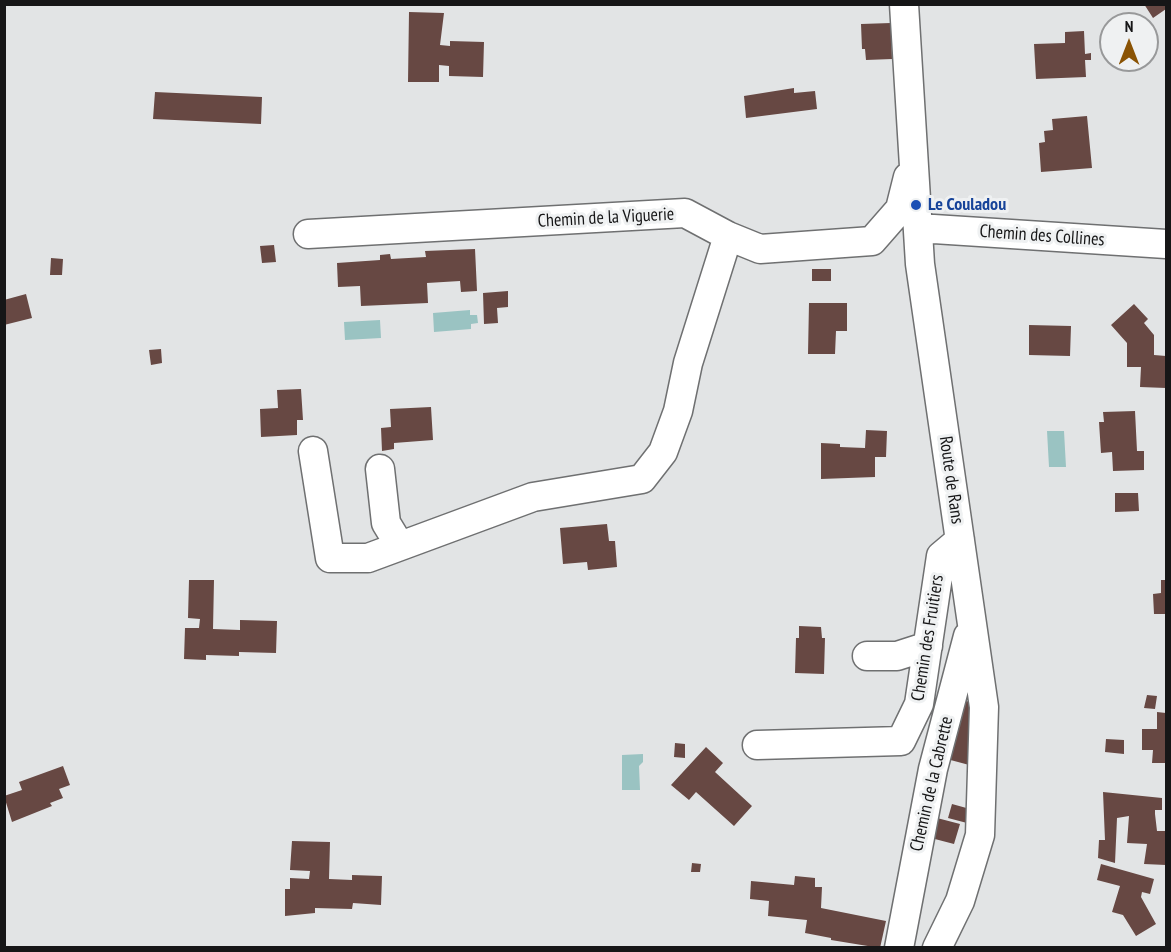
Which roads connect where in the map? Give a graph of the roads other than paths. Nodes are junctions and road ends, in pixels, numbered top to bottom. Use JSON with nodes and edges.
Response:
{"nodes":[{"id":1,"x":904,"y":4,"type":"edge"},
{"id":2,"x":914,"y":158,"type":"junction"},
{"id":3,"x":918,"y":228,"type":"junction"},
{"id":4,"x":308,"y":234,"type":"dead end"},
{"id":5,"x":728,"y":236,"type":"junction"},
{"id":6,"x":1167,"y":244,"type":"edge"},
{"id":7,"x":314,"y":451,"type":"dead end"},
{"id":8,"x":380,"y":469,"type":"dead end"},
{"id":9,"x":960,"y":540,"type":"junction"},
{"id":10,"x":400,"y":546,"type":"junction"},
{"id":11,"x":972,"y":623,"type":"junction"},
{"id":12,"x":928,"y":646,"type":"junction"},
{"id":13,"x":867,"y":656,"type":"dead end"},
{"id":14,"x":757,"y":745,"type":"dead end"},
{"id":15,"x":899,"y":948,"type":"edge"},
{"id":16,"x":938,"y":948,"type":"edge"}],
"edges":[{"from":1,"to":2,"type":"street","name":"Route de Rans"},
{"from":2,"to":3,"type":"street","name":"Route de Rans"},
{"from":2,"to":5,"type":"street","name":"Chemin de la Viguerie"},
{"from":3,"to":6,"type":"street","name":"Chemin des Collines"},
{"from":3,"to":9,"type":"street","name":"Route de Rans"},
{"from":4,"to":5,"type":"street","name":"Chemin de la Viguerie"},
{"from":5,"to":10,"type":"street"},
{"from":7,"to":10,"type":"street"},
{"from":8,"to":10,"type":"street"},
{"from":9,"to":11,"type":"street","name":"Route de Rans"},
{"from":9,"to":12,"type":"street","name":"Chemin des Fruitiers"},
{"from":11,"to":15,"type":"street","name":"Chemin de la Cabrette"},
{"from":11,"to":16,"type":"street","name":"Route de Rans"},
{"from":12,"to":13,"type":"street"},
{"from":12,"to":14,"type":"street","name":"Chemin des Fruitiers"}]}
